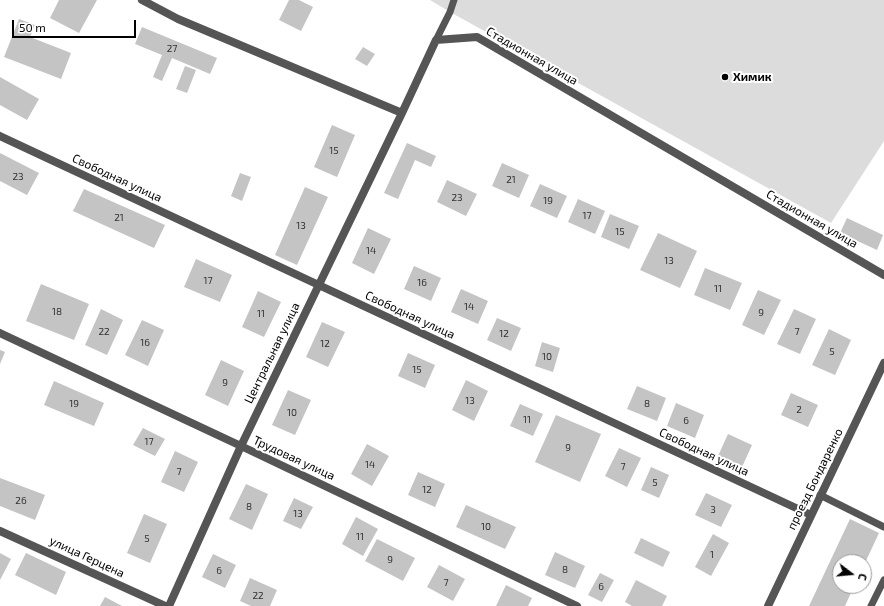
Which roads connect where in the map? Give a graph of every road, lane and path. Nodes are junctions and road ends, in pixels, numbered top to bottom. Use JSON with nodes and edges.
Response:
{"nodes":[{"id":1,"x":142,"y":0,"type":"edge"},
{"id":2,"x":454,"y":0,"type":"edge"},
{"id":3,"x":436,"y":40,"type":"junction"},
{"id":4,"x":402,"y":113,"type":"junction"},
{"id":5,"x":0,"y":136,"type":"edge"},
{"id":6,"x":884,"y":275,"type":"edge"},
{"id":7,"x":318,"y":286,"type":"junction"},
{"id":8,"x":0,"y":333,"type":"edge"},
{"id":9,"x":884,"y":363,"type":"edge"},
{"id":10,"x":241,"y":446,"type":"junction"},
{"id":11,"x":820,"y":495,"type":"junction"},
{"id":12,"x":811,"y":515,"type":"junction"},
{"id":13,"x":884,"y":527,"type":"edge"},
{"id":14,"x":0,"y":531,"type":"edge"},
{"id":15,"x":884,"y":580,"type":"edge"},
{"id":16,"x":165,"y":606,"type":"edge"},
{"id":17,"x":169,"y":606,"type":"edge"},
{"id":18,"x":577,"y":606,"type":"edge"},
{"id":19,"x":768,"y":606,"type":"edge"},
{"id":20,"x":871,"y":606,"type":"edge"}],
"edges":[{"from":1,"to":4,"type":"street"},
{"from":2,"to":3,"type":"lane"},
{"from":3,"to":4,"type":"street"},
{"from":3,"to":6,"type":"street","name":"Стадионная улица"},
{"from":4,"to":7,"type":"street","name":"Центральная улица"},
{"from":5,"to":7,"type":"street","name":"Свободная улица"},
{"from":7,"to":10,"type":"street","name":"Центральная улица"},
{"from":7,"to":12,"type":"street","name":"Свободная улица"},
{"from":8,"to":10,"type":"street","name":"Трудовая улица"},
{"from":9,"to":11,"type":"street","name":"проезд Бондаренко"},
{"from":10,"to":17,"type":"street","name":"Центральная улица"},
{"from":10,"to":18,"type":"street","name":"Трудовая улица"},
{"from":11,"to":12,"type":"street","name":"проезд Бондаренко"},
{"from":11,"to":13,"type":"lane"},
{"from":12,"to":19,"type":"street","name":"проезд Бондаренко"},
{"from":14,"to":16,"type":"street","name":"улица Герцена"},
{"from":15,"to":20,"type":"lane"}]}
